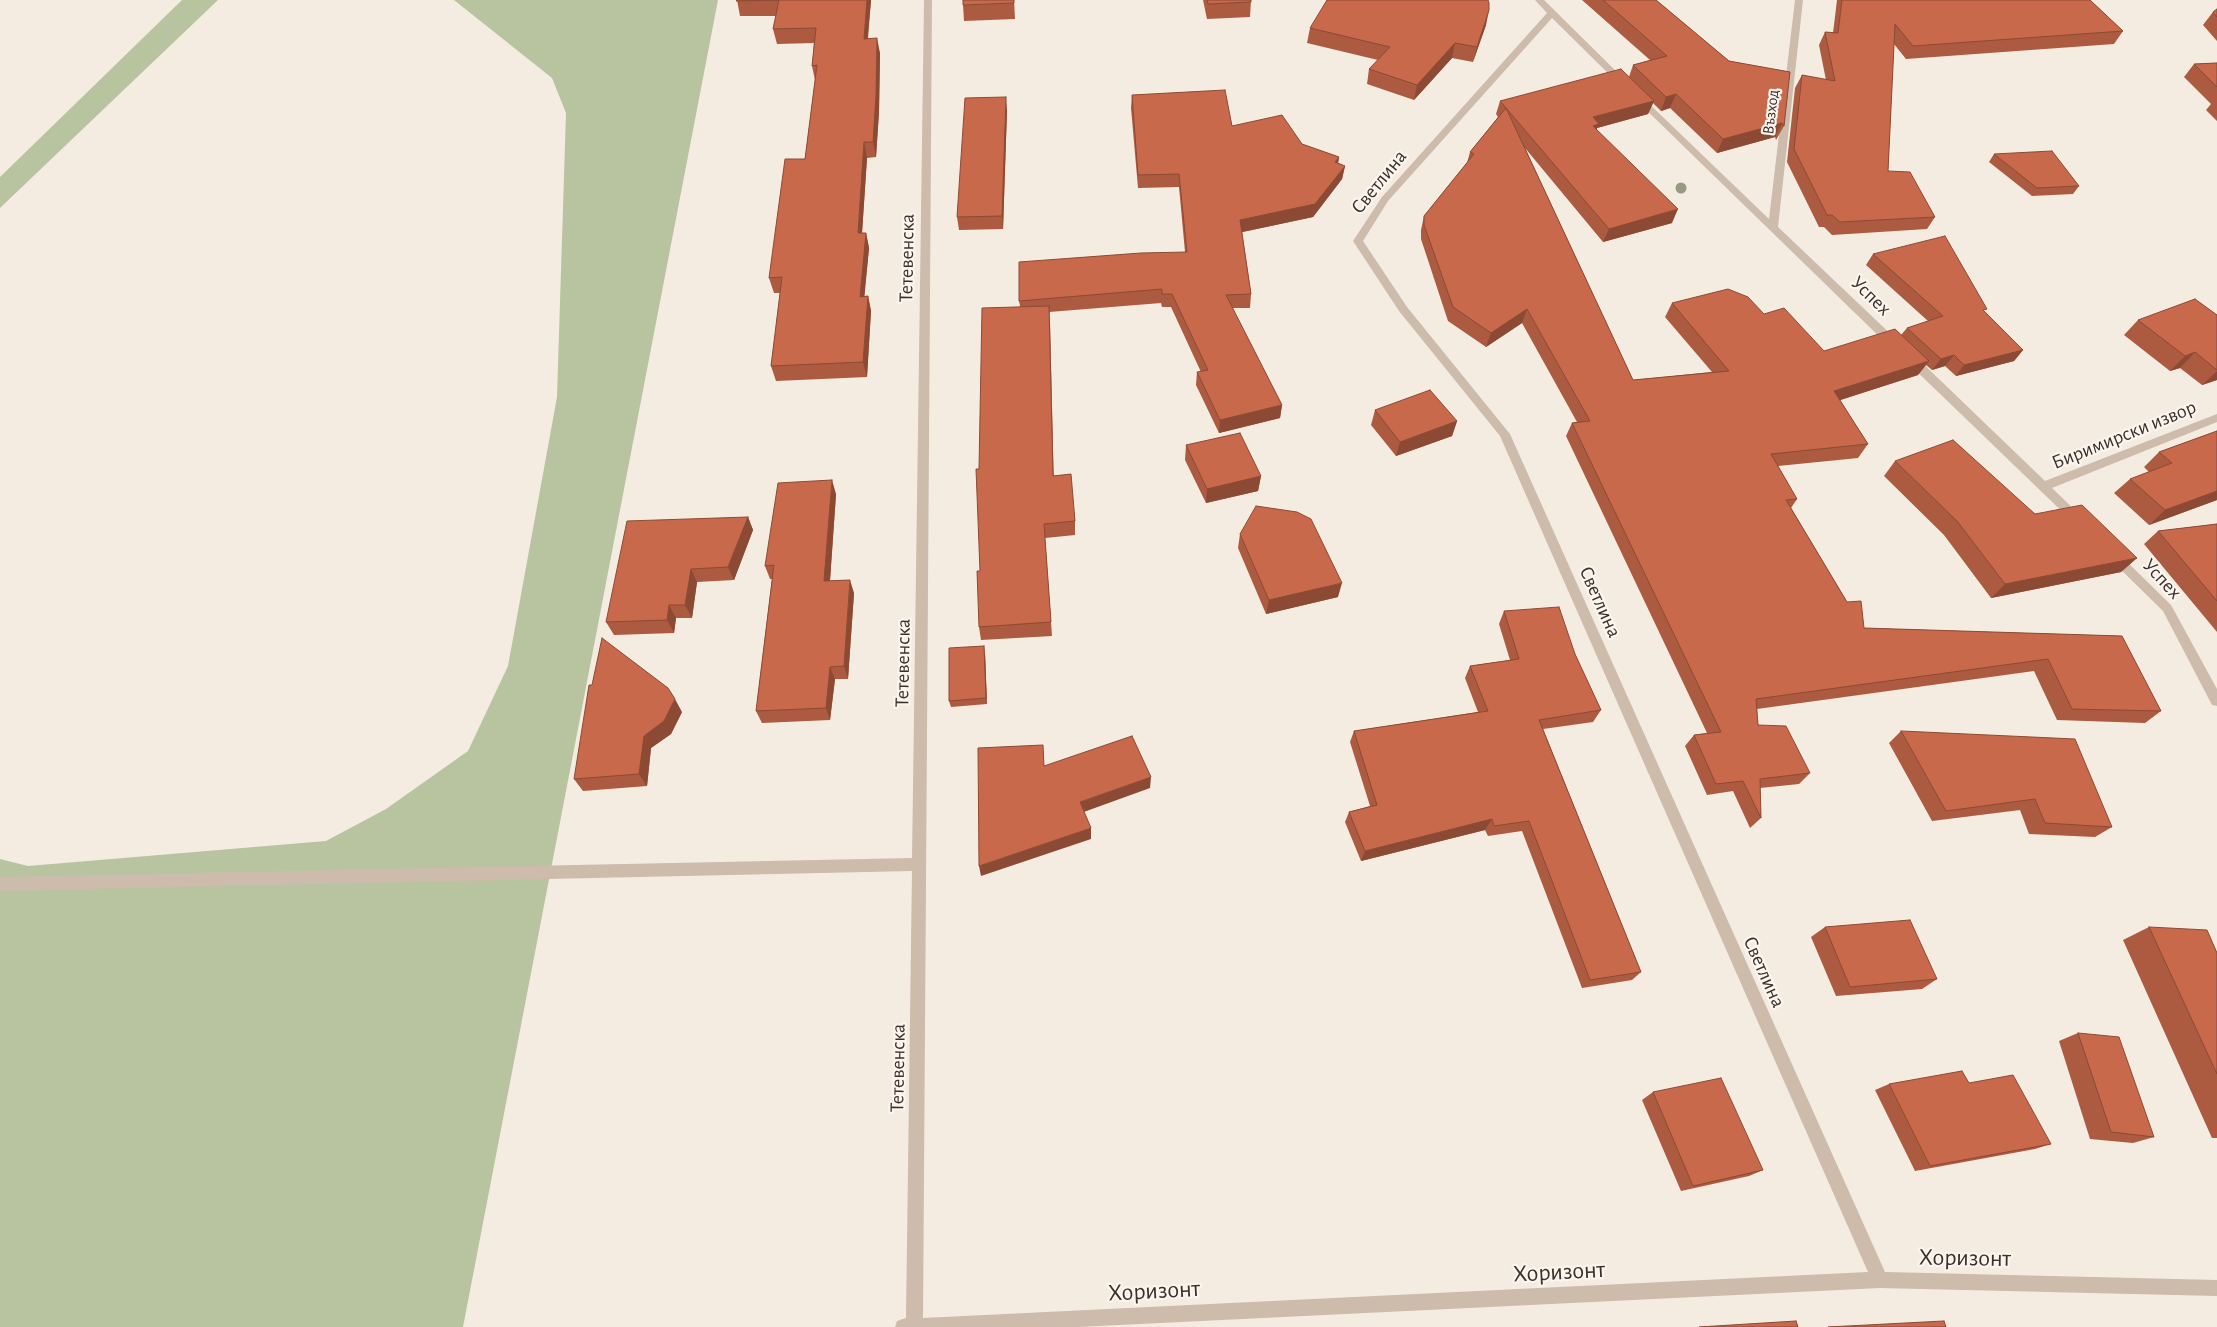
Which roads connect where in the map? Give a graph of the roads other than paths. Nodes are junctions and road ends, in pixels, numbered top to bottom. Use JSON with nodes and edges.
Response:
{"nodes":[{"id":1,"x":928,"y":0,"type":"edge"},
{"id":2,"x":1539,"y":0,"type":"edge"},
{"id":3,"x":1799,"y":0,"type":"edge"},
{"id":4,"x":1551,"y":14,"type":"junction"},
{"id":5,"x":1773,"y":228,"type":"junction"},
{"id":6,"x":2217,"y":418,"type":"edge"},
{"id":7,"x":2044,"y":486,"type":"junction"},
{"id":8,"x":2085,"y":527,"type":"edge"},
{"id":9,"x":2105,"y":547,"type":"edge"},
{"id":10,"x":2217,"y":701,"type":"edge"},
{"id":11,"x":919,"y":864,"type":"junction"},
{"id":12,"x":0,"y":884,"type":"edge"},
{"id":13,"x":1880,"y":1280,"type":"junction"},
{"id":14,"x":2217,"y":1288,"type":"edge"},
{"id":15,"x":914,"y":1326,"type":"edge"},
{"id":16,"x":903,"y":1327,"type":"edge"}],
"edges":[{"from":1,"to":11,"type":"street","name":"Тетевенска"},
{"from":2,"to":4,"type":"street","name":"Успех"},
{"from":3,"to":5,"type":"street","name":"Възход"},
{"from":4,"to":5,"type":"street","name":"Успех"},
{"from":4,"to":13,"type":"street","name":"Светлина"},
{"from":5,"to":7,"type":"street","name":"Успех"},
{"from":6,"to":7,"type":"street","name":"Биримирски извор"},
{"from":7,"to":8,"type":"street","name":"Успех"},
{"from":9,"to":10,"type":"street","name":"Успех"},
{"from":11,"to":12,"type":"street"},
{"from":11,"to":15,"type":"street","name":"Тетевенска"},
{"from":13,"to":14,"type":"street","name":"Хоризонт"},
{"from":13,"to":15,"type":"street","name":"Хоризонт"},
{"from":15,"to":16,"type":"street","name":"Хоризонт"}]}
